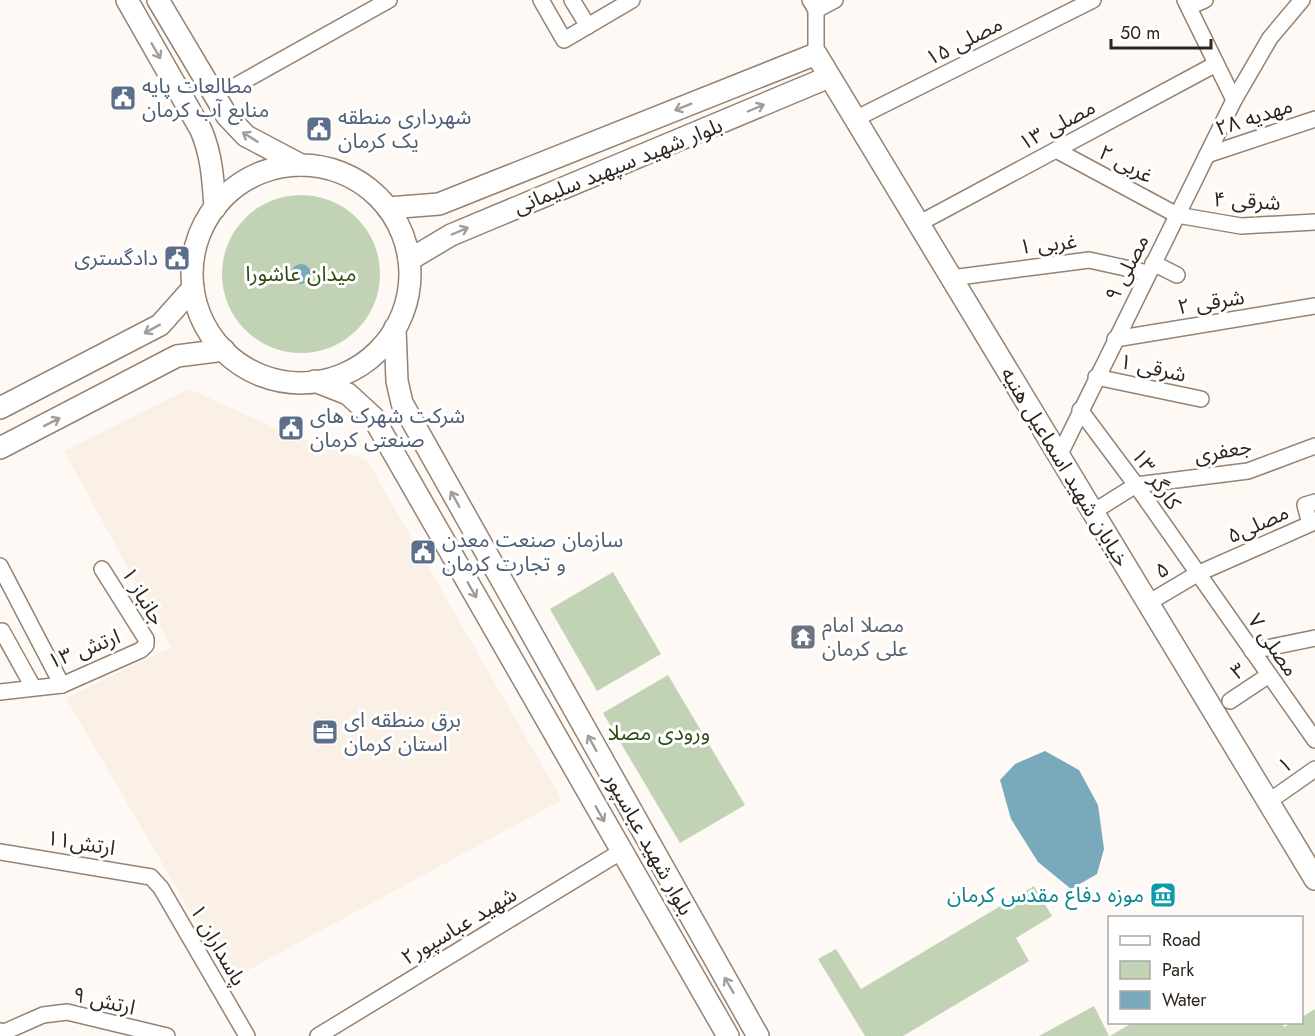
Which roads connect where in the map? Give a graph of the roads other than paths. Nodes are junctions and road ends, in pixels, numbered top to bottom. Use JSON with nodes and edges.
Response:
{"nodes":[{"id":1,"x":126,"y":0,"type":"edge"},
{"id":2,"x":158,"y":0,"type":"edge"},
{"id":3,"x":389,"y":0,"type":"edge"},
{"id":4,"x":570,"y":0,"type":"edge"},
{"id":5,"x":632,"y":0,"type":"edge"},
{"id":6,"x":835,"y":0,"type":"edge"},
{"id":7,"x":1092,"y":0,"type":"edge"},
{"id":8,"x":1205,"y":0,"type":"edge"},
{"id":9,"x":1302,"y":0,"type":"edge"},
{"id":10,"x":1187,"y":4,"type":"edge"},
{"id":11,"x":813,"y":5,"type":"edge"},
{"id":12,"x":544,"y":6,"type":"edge"},
{"id":13,"x":588,"y":26,"type":"junction"},
{"id":14,"x":816,"y":54,"type":"junction"},
{"id":15,"x":1216,"y":64,"type":"junction"},
{"id":16,"x":830,"y":77,"type":"junction"},
{"id":17,"x":235,"y":86,"type":"dead end"},
{"id":18,"x":1234,"y":100,"type":"junction"},
{"id":19,"x":855,"y":119,"type":"junction"},
{"id":20,"x":1315,"y":119,"type":"edge"},
{"id":21,"x":1056,"y":150,"type":"junction"},
{"id":22,"x":1207,"y":155,"type":"junction"},
{"id":23,"x":301,"y":165,"type":"junction"},
{"id":24,"x":215,"y":208,"type":"junction"},
{"id":25,"x":388,"y":208,"type":"junction"},
{"id":26,"x":1176,"y":215,"type":"junction"},
{"id":27,"x":1315,"y":222,"type":"edge"},
{"id":28,"x":918,"y":224,"type":"junction"},
{"id":29,"x":409,"y":260,"type":"junction"},
{"id":30,"x":1150,"y":268,"type":"junction"},
{"id":31,"x":1178,"y":275,"type":"dead end"},
{"id":32,"x":951,"y":278,"type":"junction"},
{"id":33,"x":193,"y":288,"type":"junction"},
{"id":34,"x":1315,"y":306,"type":"edge"},
{"id":35,"x":395,"y":328,"type":"junction"},
{"id":36,"x":1115,"y":339,"type":"junction"},
{"id":37,"x":224,"y":350,"type":"junction"},
{"id":38,"x":1096,"y":377,"type":"junction"},
{"id":39,"x":315,"y":381,"type":"junction"},
{"id":40,"x":1201,"y":399,"type":"dead end"},
{"id":41,"x":4,"y":402,"type":"edge"},
{"id":42,"x":1080,"y":410,"type":"junction"},
{"id":43,"x":1315,"y":446,"type":"edge"},
{"id":44,"x":0,"y":448,"type":"edge"},
{"id":45,"x":1059,"y":456,"type":"junction"},
{"id":46,"x":1137,"y":485,"type":"junction"},
{"id":47,"x":1315,"y":502,"type":"edge"},
{"id":48,"x":1093,"y":512,"type":"junction"},
{"id":49,"x":0,"y":566,"type":"edge"},
{"id":50,"x":102,"y":569,"type":"dead end"},
{"id":51,"x":1197,"y":574,"type":"junction"},
{"id":52,"x":1148,"y":603,"type":"junction"},
{"id":53,"x":2,"y":631,"type":"dead end"},
{"id":54,"x":1315,"y":638,"type":"edge"},
{"id":55,"x":146,"y":645,"type":"joint"},
{"id":56,"x":1252,"y":651,"type":"junction"},
{"id":57,"x":1269,"y":675,"type":"junction"},
{"id":58,"x":62,"y":685,"type":"junction"},
{"id":59,"x":33,"y":687,"type":"junction"},
{"id":60,"x":0,"y":692,"type":"edge"},
{"id":61,"x":1230,"y":701,"type":"dead end"},
{"id":62,"x":1315,"y":740,"type":"edge"},
{"id":63,"x":1315,"y":769,"type":"edge"},
{"id":64,"x":1278,"y":795,"type":"dead end"},
{"id":65,"x":1,"y":850,"type":"edge"},
{"id":66,"x":622,"y":851,"type":"junction"},
{"id":67,"x":151,"y":877,"type":"joint"},
{"id":68,"x":1315,"y":879,"type":"edge"},
{"id":69,"x":680,"y":899,"type":"junction"},
{"id":70,"x":656,"y":912,"type":"junction"},
{"id":71,"x":0,"y":1035,"type":"edge"},
{"id":72,"x":242,"y":1035,"type":"edge"},
{"id":73,"x":167,"y":1036,"type":"edge"},
{"id":74,"x":318,"y":1036,"type":"edge"},
{"id":75,"x":728,"y":1036,"type":"edge"},
{"id":76,"x":758,"y":1036,"type":"edge"}],
"edges":[{"from":1,"to":24,"type":"main road","one_way":true},
{"from":23,"to":2,"type":"main road","one_way":true},
{"from":3,"to":17,"type":"street"},
{"from":4,"to":12,"type":"street"},
{"from":4,"to":13,"type":"street"},
{"from":5,"to":13,"type":"street"},
{"from":6,"to":11,"type":"street"},
{"from":7,"to":19,"type":"street","name":"مصلی ۱۵"},
{"from":8,"to":10,"type":"street"},
{"from":9,"to":18,"type":"street"},
{"from":10,"to":15,"type":"street"},
{"from":11,"to":14,"type":"street"},
{"from":12,"to":13,"type":"street"},
{"from":14,"to":16,"type":"main road","name":"خیابان شهید اسماعیل هنیه"},
{"from":14,"to":25,"type":"main road","name":"بلوار شهید سپهبد سلیمانی","one_way":true},
{"from":15,"to":18,"type":"street"},
{"from":15,"to":21,"type":"street","name":"مصلی ۱۳"},
{"from":16,"to":19,"type":"main road","name":"خیابان شهید اسماعیل هنیه"},
{"from":29,"to":16,"type":"main road","name":"بلوار شهید سپهبد سلیمانی","one_way":true},
{"from":18,"to":22,"type":"street","name":"مصلی ۹"},
{"from":19,"to":28,"type":"main road","name":"خیابان شهید اسماعیل هنیه"},
{"from":20,"to":22,"type":"street","name":"مهدیه ۲۸"},
{"from":21,"to":26,"type":"street","name":"۲ غربی"},
{"from":21,"to":28,"type":"street","name":"مصلی ۱۳"},
{"from":22,"to":26,"type":"street","name":"مصلی ۹"},
{"from":23,"to":24,"type":"main road"},
{"from":23,"to":25,"type":"main road"},
{"from":24,"to":33,"type":"main road"},
{"from":25,"to":29,"type":"main road"},
{"from":26,"to":27,"type":"street","name":"۴ شرقی"},
{"from":26,"to":30,"type":"street","name":"مصلی ۹"},
{"from":28,"to":32,"type":"main road","name":"خیابان شهید اسماعیل هنیه"},
{"from":29,"to":35,"type":"main road"},
{"from":30,"to":31,"type":"street","name":"۱ غربی"},
{"from":30,"to":32,"type":"street","name":"۱ غربی"},
{"from":30,"to":36,"type":"street","name":"مصلی ۹"},
{"from":32,"to":45,"type":"main road","name":"خیابان شهید اسماعیل هنیه"},
{"from":33,"to":37,"type":"main road"},
{"from":33,"to":41,"type":"main road","one_way":true},
{"from":34,"to":36,"type":"street","name":"۲ شرقی"},
{"from":35,"to":39,"type":"main road"},
{"from":69,"to":35,"type":"main road","name":"بلوار شهید عباسپور","one_way":true},
{"from":36,"to":38,"type":"street","name":"مصلی ۹"},
{"from":37,"to":39,"type":"main road"},
{"from":44,"to":37,"type":"main road","one_way":true},
{"from":38,"to":40,"type":"street","name":"۱ شرقی"},
{"from":38,"to":42,"type":"street","name":"مصلی ۹"},
{"from":39,"to":66,"type":"main road","name":"بلوار شهید عباسپور","one_way":true},
{"from":42,"to":45,"type":"street","name":"مصلی ۹"},
{"from":42,"to":46,"type":"street","name":"کارگر ۱۳"},
{"from":43,"to":46,"type":"street","name":"جعفری"},
{"from":45,"to":48,"type":"main road","name":"خیابان شهید اسماعیل هنیه"},
{"from":46,"to":48,"type":"street"},
{"from":46,"to":51,"type":"street","name":"کارگر ۱۳"},
{"from":47,"to":51,"type":"street","name":"مصلی۵"},
{"from":48,"to":52,"type":"main road","name":"خیابان شهید اسماعیل هنیه"},
{"from":49,"to":58,"type":"street"},
{"from":50,"to":55,"type":"street","name":"جانباز ۱"},
{"from":51,"to":52,"type":"street","name":"۵"},
{"from":51,"to":56,"type":"street","name":"مصلی ۷"},
{"from":52,"to":68,"type":"main road","name":"خیابان شهید اسماعیل هنیه"},
{"from":53,"to":59,"type":"street"},
{"from":54,"to":56,"type":"street"},
{"from":55,"to":58,"type":"street","name":"ارتش ۱۳"},
{"from":56,"to":57,"type":"street","name":"مصلی ۷"},
{"from":57,"to":61,"type":"street","name":"۳"},
{"from":57,"to":62,"type":"street","name":"مصلی ۷"},
{"from":58,"to":59,"type":"street","name":"ارتش ۱۳"},
{"from":59,"to":60,"type":"street","name":"ارتش ۱۳"},
{"from":63,"to":64,"type":"street","name":"۱"},
{"from":65,"to":67,"type":"street","name":"ارتش۱۱"},
{"from":66,"to":70,"type":"main road","name":"بلوار شهید عباسپور"},
{"from":66,"to":74,"type":"street","name":"شهید عباسپور۲"},
{"from":67,"to":72,"type":"street","name":"پاسداران ۱"},
{"from":69,"to":70,"type":"main road"},
{"from":76,"to":69,"type":"main road","name":"بلوار شهید عباسپور","one_way":true},
{"from":70,"to":75,"type":"main road","name":"بلوار شهید عباسپور"},
{"from":71,"to":73,"type":"street","name":"ارتش ۹"}]}
